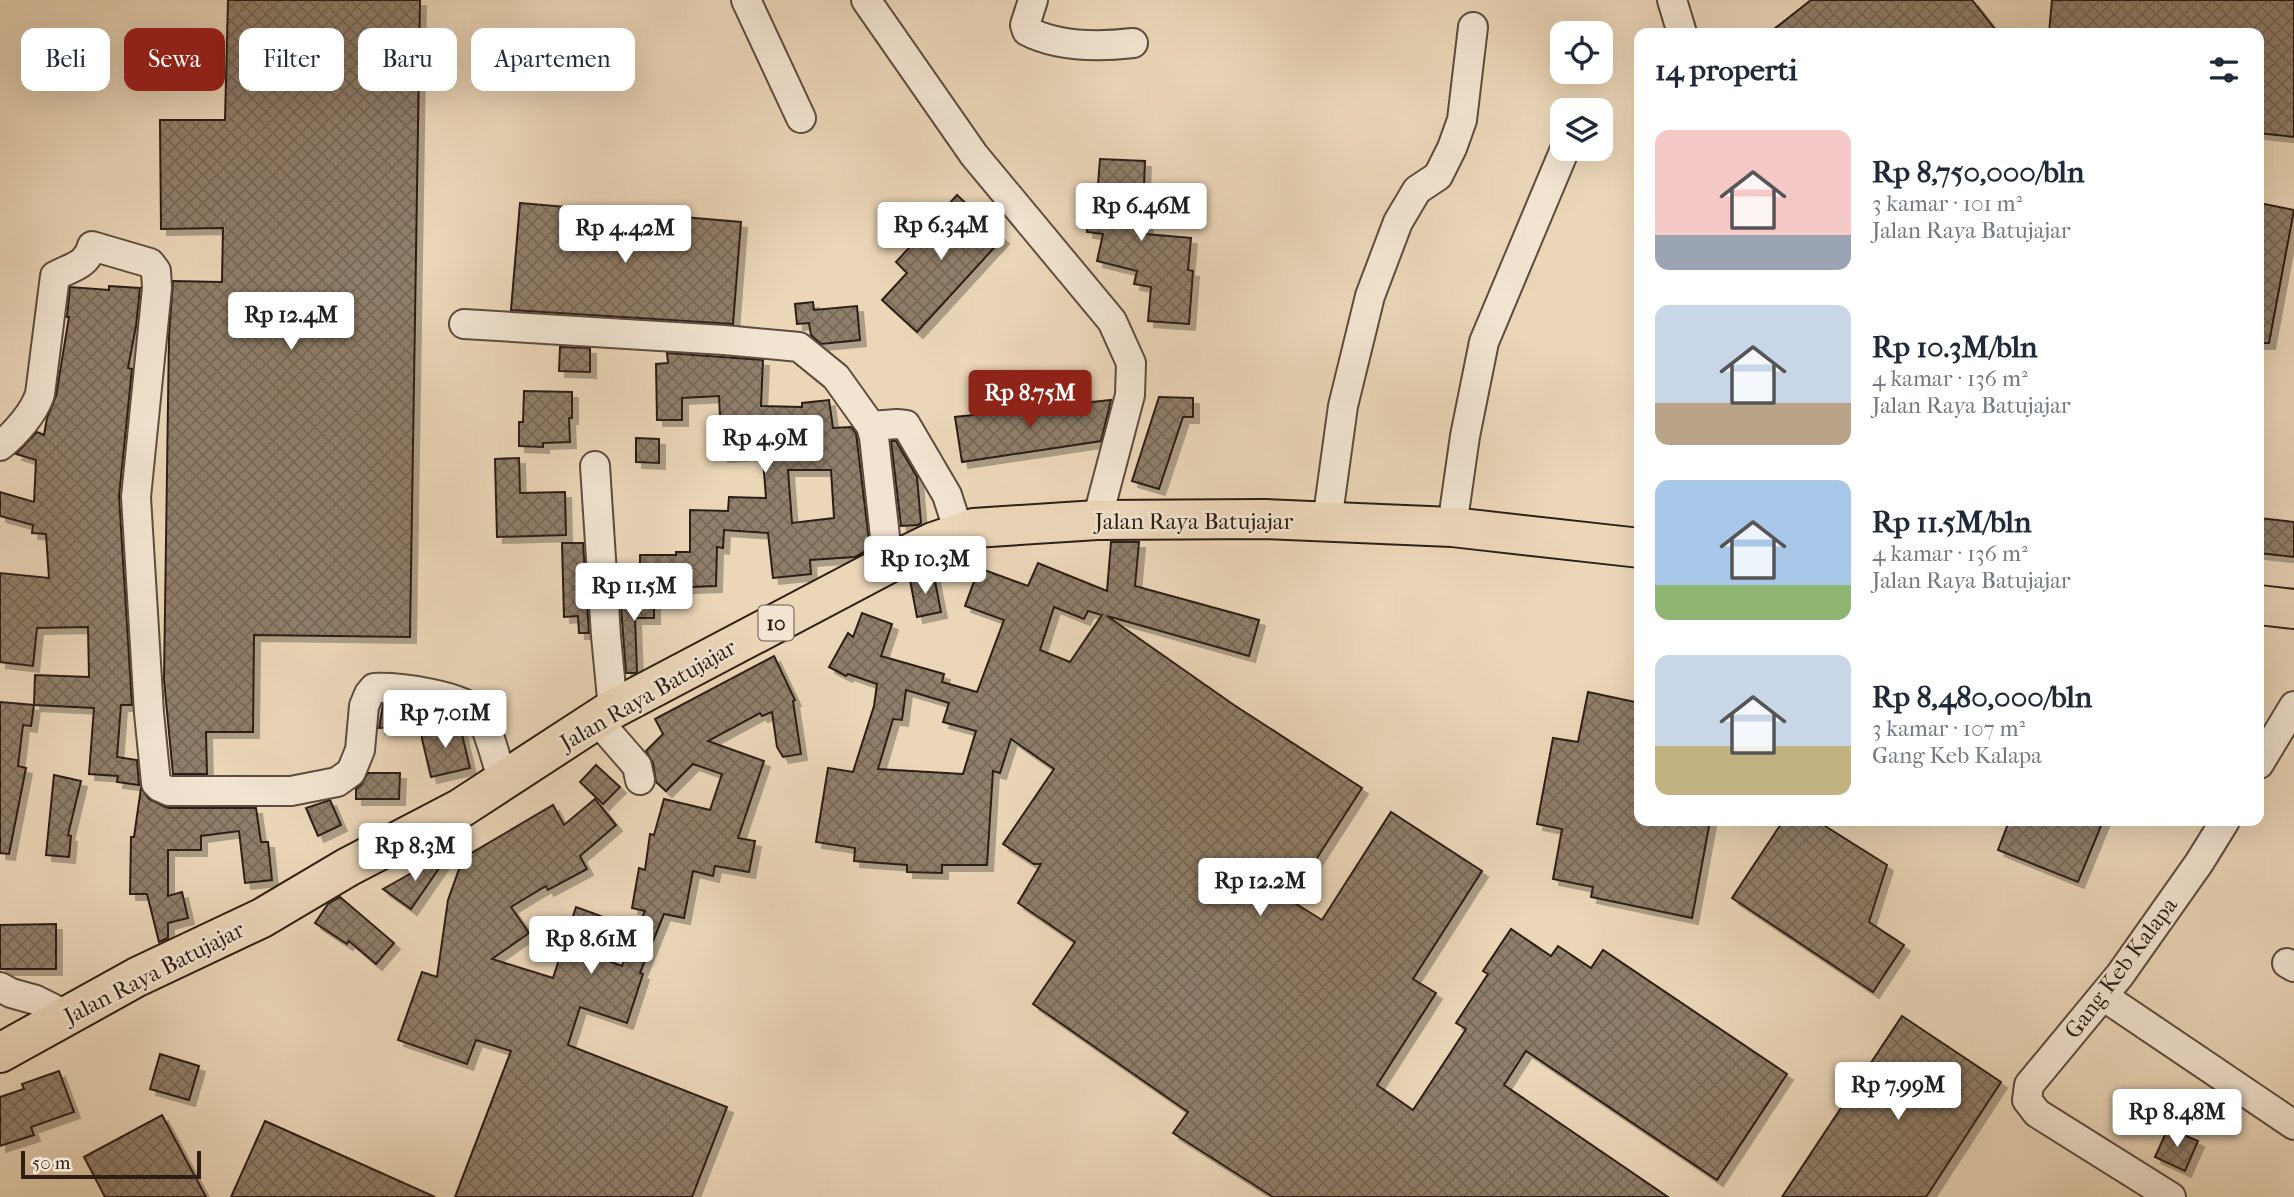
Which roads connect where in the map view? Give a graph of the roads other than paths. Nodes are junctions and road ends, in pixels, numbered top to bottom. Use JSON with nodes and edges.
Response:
{"nodes":[{"id":1,"x":746,"y":0,"type":"edge"},
{"id":2,"x":866,"y":0,"type":"edge"},
{"id":3,"x":1033,"y":0,"type":"edge"},
{"id":4,"x":1672,"y":0,"type":"edge"},
{"id":5,"x":1473,"y":27,"type":"dead end"},
{"id":6,"x":1680,"y":28,"type":"edge"},
{"id":7,"x":1133,"y":43,"type":"dead end"},
{"id":8,"x":802,"y":118,"type":"dead end"},
{"id":9,"x":1560,"y":161,"type":"edge"},
{"id":10,"x":464,"y":324,"type":"dead end"},
{"id":11,"x":871,"y":426,"type":"junction"},
{"id":12,"x":0,"y":446,"type":"edge"},
{"id":13,"x":595,"y":466,"type":"dead end"},
{"id":14,"x":1097,"y":520,"type":"junction"},
{"id":15,"x":1327,"y":522,"type":"junction"},
{"id":16,"x":1452,"y":527,"type":"junction"},
{"id":17,"x":959,"y":532,"type":"junction"},
{"id":18,"x":1634,"y":547,"type":"edge"},
{"id":19,"x":888,"y":564,"type":"junction"},
{"id":20,"x":2264,"y":605,"type":"edge"},
{"id":21,"x":2294,"y":608,"type":"edge"},
{"id":22,"x":2294,"y":706,"type":"edge"},
{"id":23,"x":605,"y":715,"type":"junction"},
{"id":24,"x":2264,"y":756,"type":"edge"},
{"id":25,"x":640,"y":780,"type":"dead end"},
{"id":26,"x":503,"y":782,"type":"junction"},
{"id":27,"x":2222,"y":826,"type":"edge"},
{"id":28,"x":0,"y":986,"type":"edge"},
{"id":29,"x":2103,"y":996,"type":"junction"},
{"id":30,"x":68,"y":1016,"type":"junction"},
{"id":31,"x":0,"y":1053,"type":"edge"},
{"id":32,"x":2294,"y":1125,"type":"edge"},
{"id":33,"x":2171,"y":1197,"type":"edge"}],
"edges":[{"from":1,"to":8,"type":"street"},
{"from":2,"to":14,"type":"street"},
{"from":3,"to":7,"type":"street"},
{"from":4,"to":6,"type":"street"},
{"from":5,"to":15,"type":"street"},
{"from":9,"to":16,"type":"street"},
{"from":10,"to":11,"type":"street"},
{"from":11,"to":17,"type":"street"},
{"from":11,"to":19,"type":"street"},
{"from":12,"to":26,"type":"street"},
{"from":13,"to":23,"type":"street"},
{"from":14,"to":15,"type":"highway","name":"Jalan Raya Batujajar","number":"10"},
{"from":14,"to":17,"type":"highway","name":"Jalan Raya Batujajar","number":"10"},
{"from":15,"to":16,"type":"highway","name":"Jalan Raya Batujajar","number":"10"},
{"from":16,"to":18,"type":"highway","name":"Jalan Raya Batujajar","number":"10"},
{"from":17,"to":19,"type":"highway","name":"Jalan Raya Batujajar","number":"10"},
{"from":19,"to":23,"type":"highway","name":"Jalan Raya Batujajar","number":"10"},
{"from":20,"to":21,"type":"highway"},
{"from":22,"to":24,"type":"street"},
{"from":23,"to":25,"type":"street"},
{"from":23,"to":26,"type":"highway","name":"Jalan Raya Batujajar","number":"10"},
{"from":26,"to":30,"type":"highway","name":"Jalan Raya Batujajar","number":"10"},
{"from":27,"to":29,"type":"street","name":"Gang Keb Kalapa"},
{"from":28,"to":30,"type":"street"},
{"from":29,"to":32,"type":"street"},
{"from":29,"to":33,"type":"street","name":"Gang Keb Kalapa"},
{"from":30,"to":31,"type":"highway","name":"Jalan Raya Batujajar","number":"10"}]}
